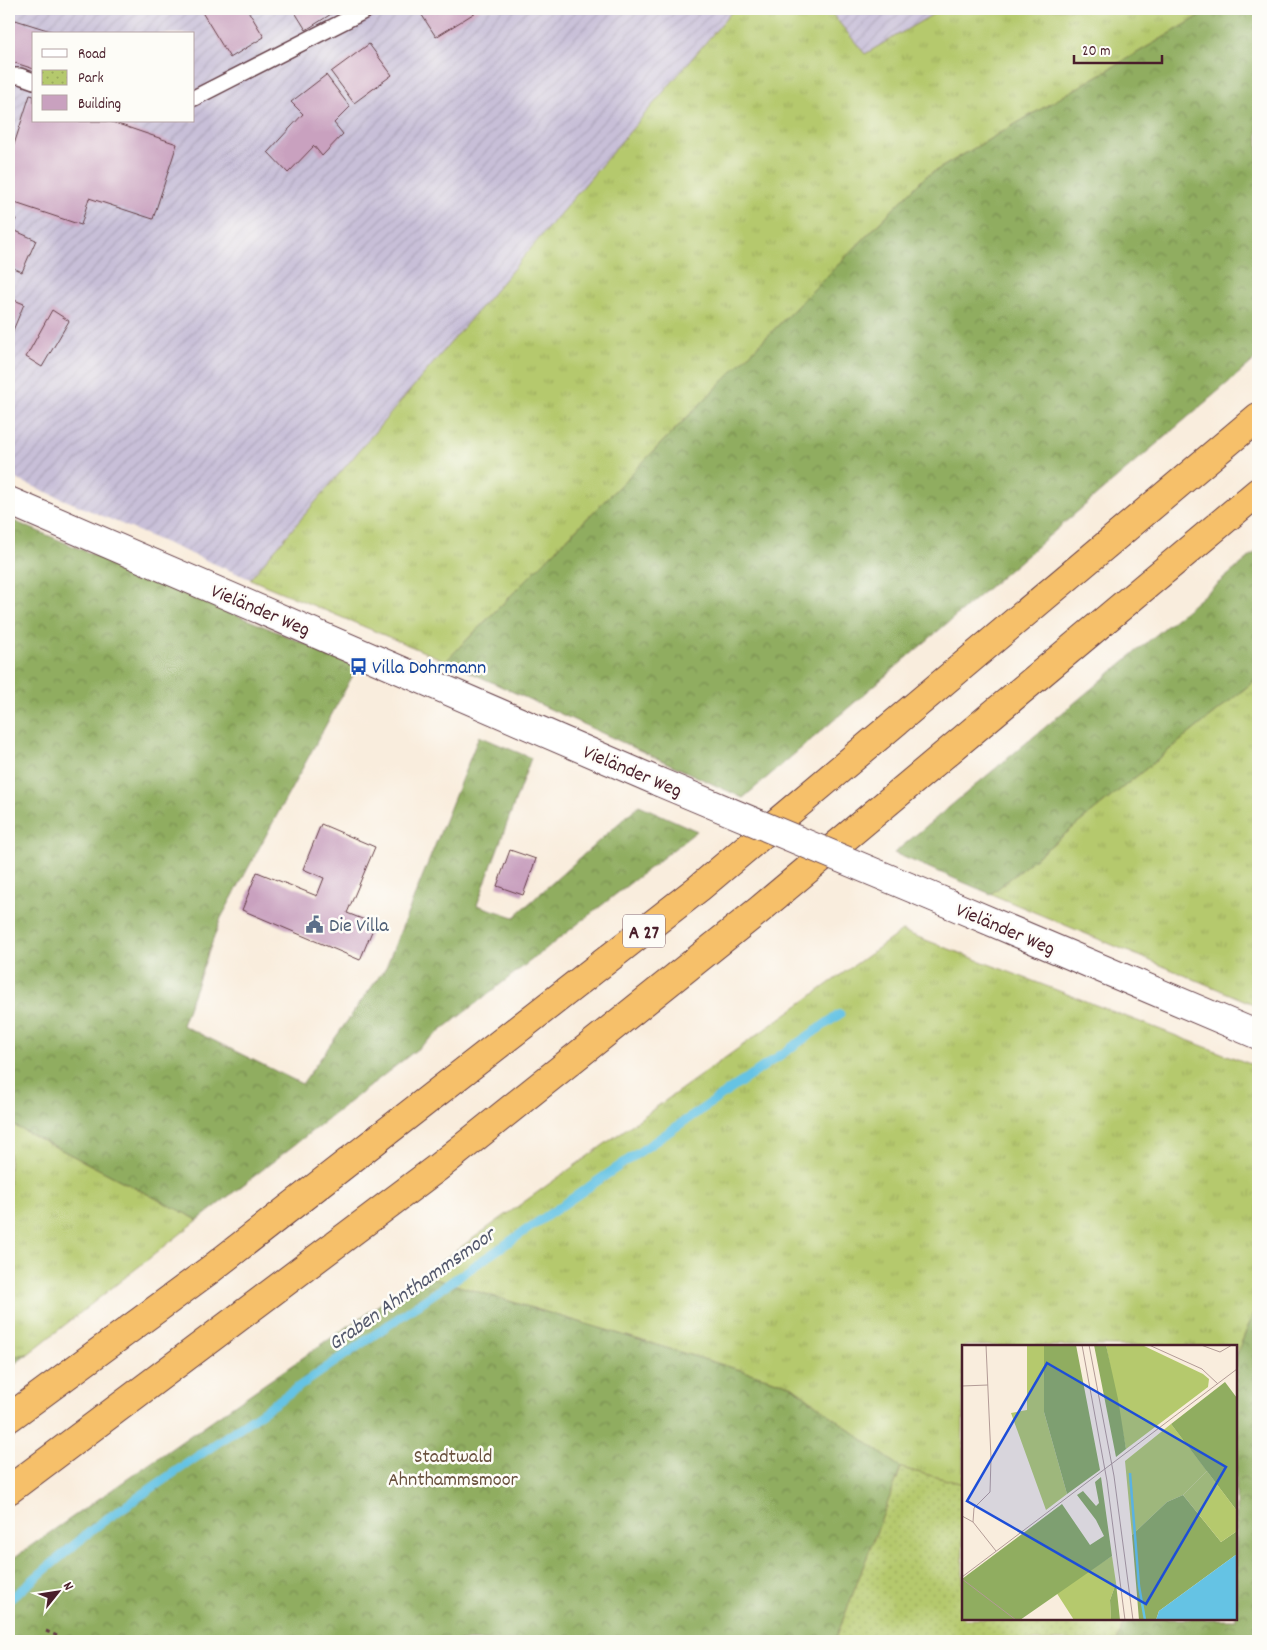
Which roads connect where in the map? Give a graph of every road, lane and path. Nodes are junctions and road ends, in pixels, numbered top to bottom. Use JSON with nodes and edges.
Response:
{"nodes":[{"id":1,"x":368,"y":9,"type":"edge"},
{"id":2,"x":9,"y":76,"type":"edge"},
{"id":3,"x":32,"y":80,"type":"edge"},
{"id":4,"x":195,"y":97,"type":"edge"},
{"id":5,"x":1258,"y":418,"type":"edge"},
{"id":6,"x":1258,"y":492,"type":"edge"},
{"id":7,"x":9,"y":501,"type":"edge"},
{"id":8,"x":1258,"y":1035,"type":"edge"},
{"id":9,"x":9,"y":1418,"type":"edge"},
{"id":10,"x":9,"y":1490,"type":"edge"},
{"id":11,"x":46,"y":1631,"type":"dead end"},
{"id":12,"x":68,"y":1641,"type":"edge"}],
"edges":[{"from":1,"to":4,"type":"lane"},
{"from":2,"to":3,"type":"lane"},
{"from":5,"to":9,"type":"highway","number":"A 27"},
{"from":6,"to":10,"type":"highway","number":"A 27"},
{"from":7,"to":8,"type":"street","name":"Vieländer Weg","bridge":true},
{"from":11,"to":12,"type":"path"}]}
